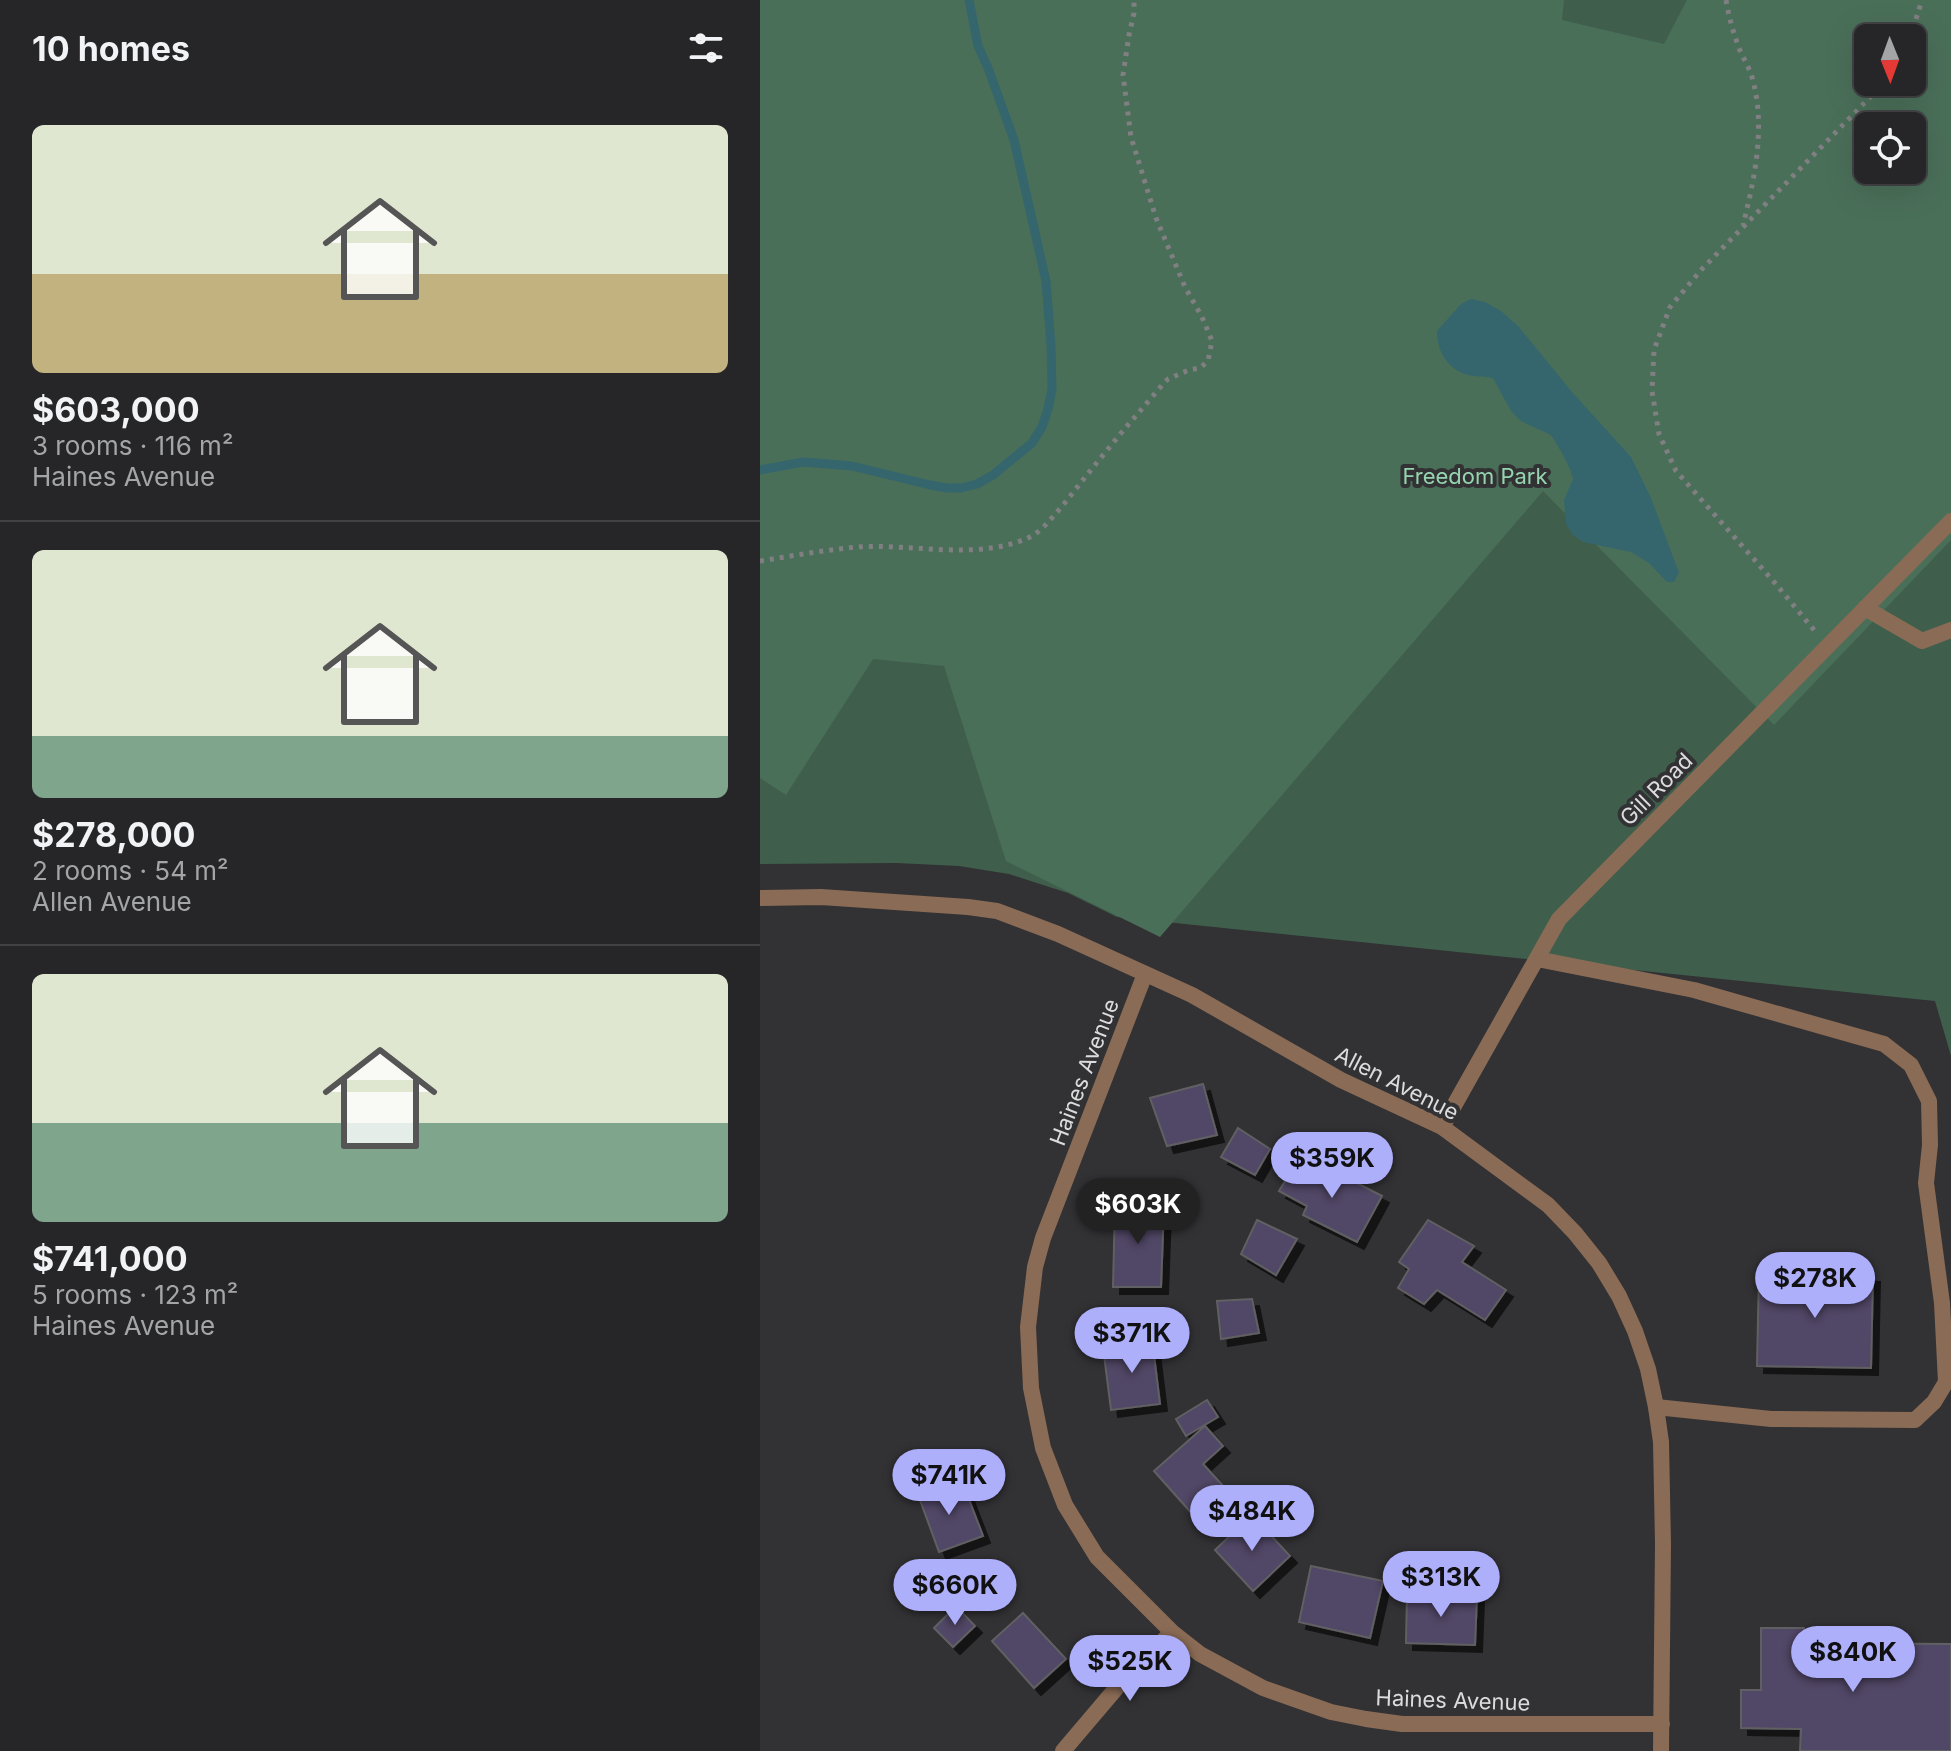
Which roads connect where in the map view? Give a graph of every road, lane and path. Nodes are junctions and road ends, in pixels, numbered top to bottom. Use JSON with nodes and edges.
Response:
{"nodes":[{"id":1,"x":1134,"y":0,"type":"edge"},
{"id":2,"x":1726,"y":0,"type":"edge"},
{"id":3,"x":1922,"y":0,"type":"edge"},
{"id":4,"x":1914,"y":24,"type":"edge"},
{"id":5,"x":1871,"y":96,"type":"edge"},
{"id":6,"x":1743,"y":226,"type":"junction"},
{"id":7,"x":1951,"y":521,"type":"edge"},
{"id":8,"x":760,"y":561,"type":"edge"},
{"id":9,"x":1865,"y":608,"type":"junction"},
{"id":10,"x":1951,"y":630,"type":"edge"},
{"id":11,"x":1827,"y":646,"type":"junction"},
{"id":12,"x":760,"y":898,"type":"edge"},
{"id":13,"x":1537,"y":959,"type":"junction"},
{"id":14,"x":1145,"y":974,"type":"junction"},
{"id":15,"x":1442,"y":1127,"type":"junction"},
{"id":16,"x":1656,"y":1407,"type":"junction"},
{"id":17,"x":1172,"y":1632,"type":"junction"},
{"id":18,"x":1662,"y":1724,"type":"junction"},
{"id":19,"x":1063,"y":1751,"type":"edge"},
{"id":20,"x":1661,"y":1751,"type":"edge"}],
"edges":[{"from":1,"to":8,"type":"path"},
{"from":2,"to":6,"type":"path"},
{"from":3,"to":4,"type":"path"},
{"from":5,"to":6,"type":"path"},
{"from":6,"to":11,"type":"path"},
{"from":7,"to":9,"type":"street","name":"Gill Road"},
{"from":9,"to":10,"type":"street"},
{"from":9,"to":11,"type":"street","name":"Gill Road"},
{"from":11,"to":13,"type":"street","name":"Gill Road"},
{"from":12,"to":14,"type":"street","name":"Allen Avenue"},
{"from":13,"to":15,"type":"street","name":"Gill Road"},
{"from":13,"to":16,"type":"street"},
{"from":14,"to":15,"type":"street","name":"Allen Avenue"},
{"from":14,"to":17,"type":"street","name":"Haines Avenue"},
{"from":15,"to":16,"type":"street","name":"Allen Avenue"},
{"from":16,"to":18,"type":"street","name":"Allen Avenue"},
{"from":17,"to":18,"type":"street","name":"Haines Avenue"},
{"from":17,"to":19,"type":"street"},
{"from":18,"to":20,"type":"street","name":"Allen Avenue"}]}
